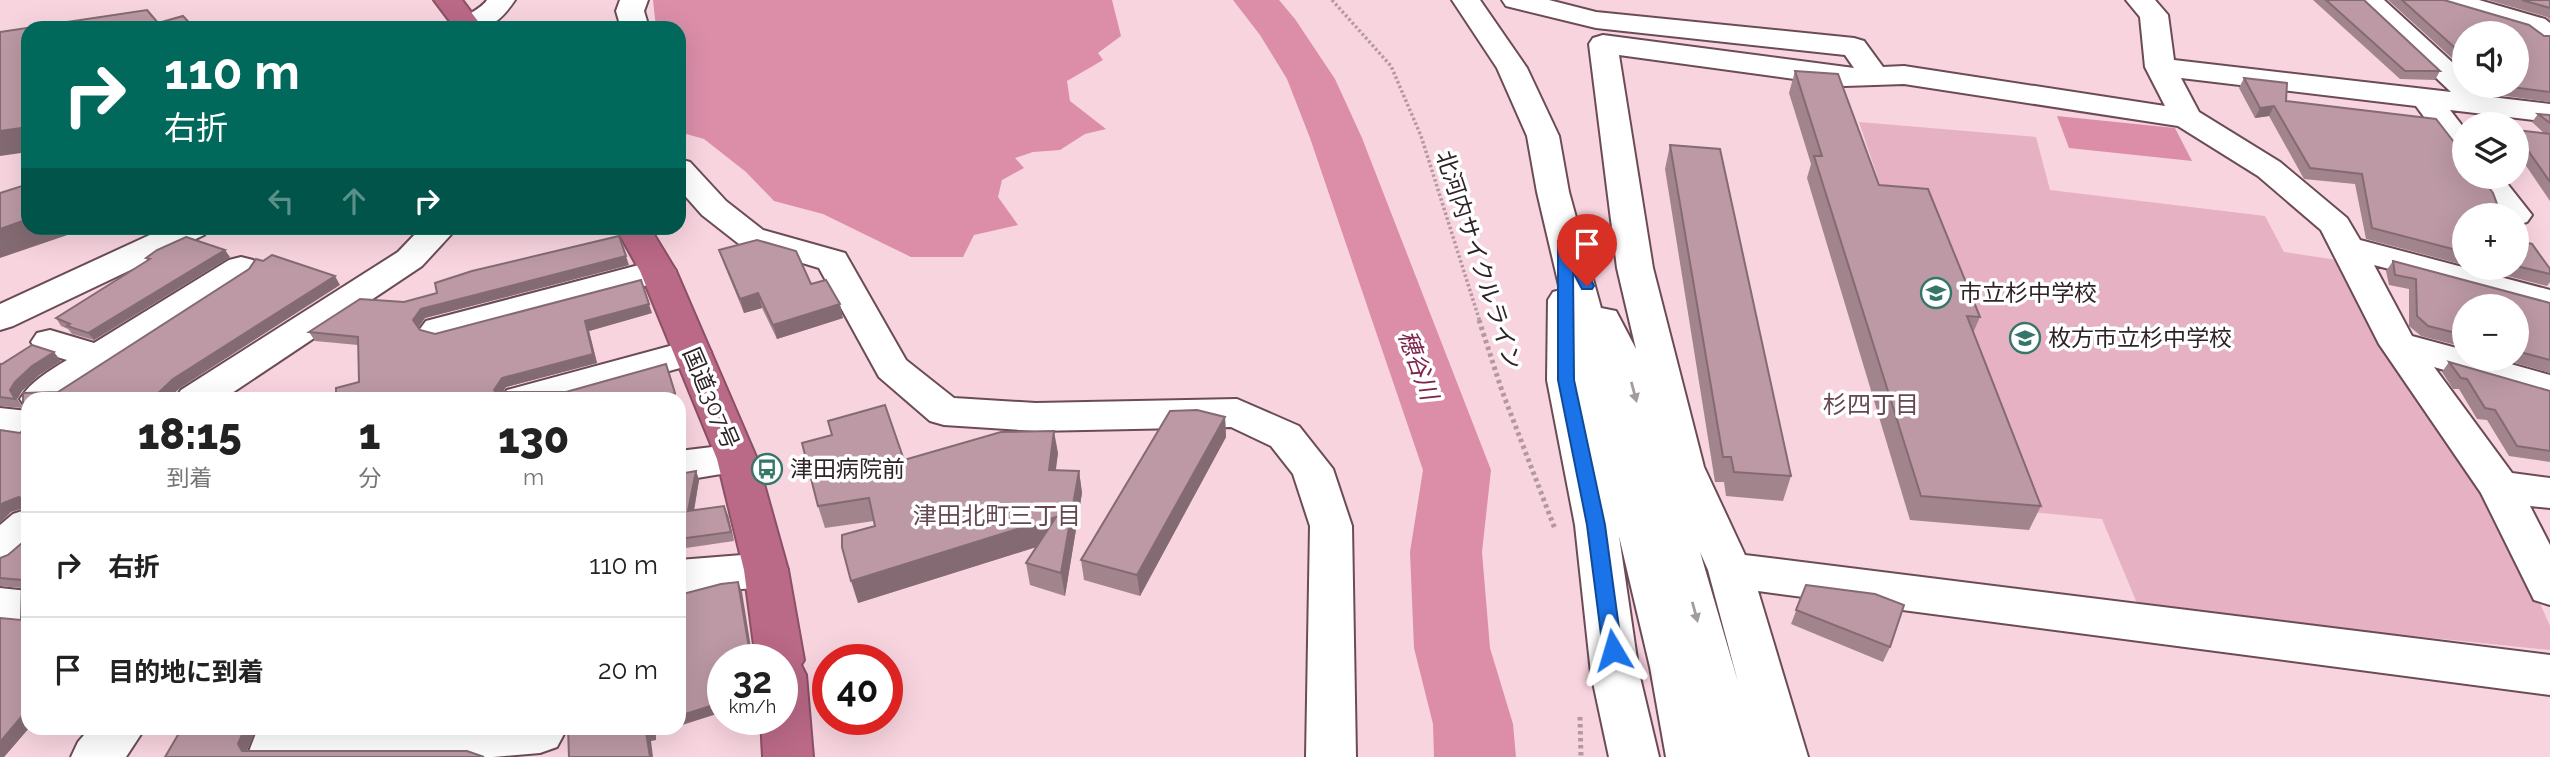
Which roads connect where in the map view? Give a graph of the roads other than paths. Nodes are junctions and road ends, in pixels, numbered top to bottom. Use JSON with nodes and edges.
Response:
{"nodes":[{"id":1,"x":448,"y":0,"type":"edge"},
{"id":2,"x":500,"y":0,"type":"edge"},
{"id":3,"x":634,"y":0,"type":"edge"},
{"id":4,"x":1466,"y":0,"type":"edge"},
{"id":5,"x":1516,"y":0,"type":"edge"},
{"id":6,"x":2140,"y":0,"type":"edge"},
{"id":7,"x":2368,"y":0,"type":"edge"},
{"id":8,"x":2450,"y":0,"type":"edge"},
{"id":9,"x":464,"y":21,"type":"edge"},
{"id":10,"x":479,"y":21,"type":"edge"},
{"id":11,"x":633,"y":21,"type":"edge"},
{"id":12,"x":2550,"y":36,"type":"edge"},
{"id":13,"x":2418,"y":46,"type":"junction"},
{"id":14,"x":2452,"y":47,"type":"edge"},
{"id":15,"x":2529,"y":48,"type":"edge"},
{"id":16,"x":2550,"y":48,"type":"edge"},
{"id":17,"x":2160,"y":67,"type":"junction"},
{"id":18,"x":1875,"y":76,"type":"junction"},
{"id":19,"x":2427,"y":100,"type":"junction"},
{"id":20,"x":2483,"y":106,"type":"junction"},
{"id":21,"x":2550,"y":113,"type":"edge"},
{"id":22,"x":2187,"y":118,"type":"junction"},
{"id":23,"x":2452,"y":133,"type":"edge"},
{"id":24,"x":686,"y":177,"type":"edge"},
{"id":25,"x":2494,"y":189,"type":"edge"},
{"id":26,"x":2505,"y":203,"type":"edge"},
{"id":27,"x":177,"y":235,"type":"edge"},
{"id":28,"x":433,"y":235,"type":"edge"},
{"id":29,"x":638,"y":235,"type":"edge"},
{"id":30,"x":1566,"y":241,"type":"junction"},
{"id":31,"x":2345,"y":247,"type":"junction"},
{"id":32,"x":240,"y":268,"type":"dead end"},
{"id":33,"x":657,"y":271,"type":"junction"},
{"id":34,"x":159,"y":282,"type":"edge"},
{"id":35,"x":197,"y":295,"type":"junction"},
{"id":36,"x":2550,"y":301,"type":"edge"},
{"id":37,"x":0,"y":318,"type":"edge"},
{"id":38,"x":439,"y":329,"type":"dead end"},
{"id":39,"x":50,"y":342,"type":"dead end"},
{"id":40,"x":2398,"y":344,"type":"junction"},
{"id":41,"x":692,"y":352,"type":"junction"},
{"id":42,"x":99,"y":357,"type":"junction"},
{"id":43,"x":2550,"y":388,"type":"edge"},
{"id":44,"x":49,"y":392,"type":"edge"},
{"id":45,"x":206,"y":392,"type":"edge"},
{"id":46,"x":546,"y":392,"type":"edge"},
{"id":47,"x":737,"y":459,"type":"junction"},
{"id":48,"x":686,"y":465,"type":"edge"},
{"id":49,"x":2499,"y":487,"type":"junction"},
{"id":50,"x":2550,"y":493,"type":"edge"},
{"id":51,"x":1730,"y":569,"type":"junction"},
{"id":52,"x":766,"y":570,"type":"junction"},
{"id":53,"x":686,"y":576,"type":"edge"},
{"id":54,"x":2550,"y":588,"type":"edge"},
{"id":55,"x":0,"y":606,"type":"edge"},
{"id":56,"x":21,"y":608,"type":"edge"},
{"id":57,"x":778,"y":644,"type":"edge"},
{"id":58,"x":2550,"y":675,"type":"edge"},
{"id":59,"x":114,"y":735,"type":"edge"},
{"id":60,"x":280,"y":735,"type":"edge"},
{"id":61,"x":786,"y":735,"type":"edge"},
{"id":62,"x":540,"y":739,"type":"edge"},
{"id":63,"x":96,"y":757,"type":"edge"},
{"id":64,"x":788,"y":757,"type":"edge"},
{"id":65,"x":1331,"y":757,"type":"edge"},
{"id":66,"x":1634,"y":757,"type":"edge"},
{"id":67,"x":1691,"y":757,"type":"edge"},
{"id":68,"x":1738,"y":757,"type":"edge"},
{"id":69,"x":1783,"y":757,"type":"edge"}],
"edges":[{"from":1,"to":9,"type":"highway"},
{"from":2,"to":10,"type":"street"},
{"from":3,"to":11,"type":"street"},
{"from":4,"to":30,"type":"street"},
{"from":5,"to":18,"type":"street"},
{"from":6,"to":17,"type":"street"},
{"from":7,"to":13,"type":"street"},
{"from":8,"to":12,"type":"street"},
{"from":13,"to":14,"type":"street"},
{"from":13,"to":20,"type":"street"},
{"from":15,"to":16,"type":"street"},
{"from":17,"to":19,"type":"street"},
{"from":17,"to":22,"type":"street"},
{"from":18,"to":22,"type":"street"},
{"from":18,"to":51,"type":"street"},
{"from":19,"to":20,"type":"street"},
{"from":19,"to":23,"type":"street"},
{"from":20,"to":21,"type":"street"},
{"from":22,"to":31,"type":"street"},
{"from":24,"to":65,"type":"street"},
{"from":25,"to":26,"type":"street"},
{"from":27,"to":37,"type":"street"},
{"from":28,"to":45,"type":"street"},
{"from":29,"to":33,"type":"highway","name":"国道307号"},
{"from":30,"to":66,"type":"street"},
{"from":30,"to":67,"type":"street"},
{"from":30,"to":68,"type":"street","one_way":true},
{"from":31,"to":36,"type":"street"},
{"from":31,"to":40,"type":"street"},
{"from":32,"to":35,"type":"street"},
{"from":33,"to":38,"type":"street"},
{"from":33,"to":41,"type":"highway","name":"国道307号"},
{"from":34,"to":35,"type":"street"},
{"from":35,"to":42,"type":"street"},
{"from":39,"to":42,"type":"street"},
{"from":40,"to":43,"type":"street"},
{"from":40,"to":49,"type":"street"},
{"from":41,"to":46,"type":"street"},
{"from":41,"to":47,"type":"highway","name":"国道307号"},
{"from":42,"to":44,"type":"street"},
{"from":47,"to":48,"type":"street"},
{"from":47,"to":52,"type":"highway","name":"国道307号"},
{"from":49,"to":50,"type":"street"},
{"from":49,"to":54,"type":"street"},
{"from":51,"to":58,"type":"street"},
{"from":51,"to":69,"type":"street"},
{"from":52,"to":53,"type":"street"},
{"from":52,"to":57,"type":"highway","name":"国道307号"},
{"from":55,"to":56,"type":"street"},
{"from":59,"to":63,"type":"street"},
{"from":60,"to":62,"type":"street"},
{"from":61,"to":64,"type":"highway"}]}
